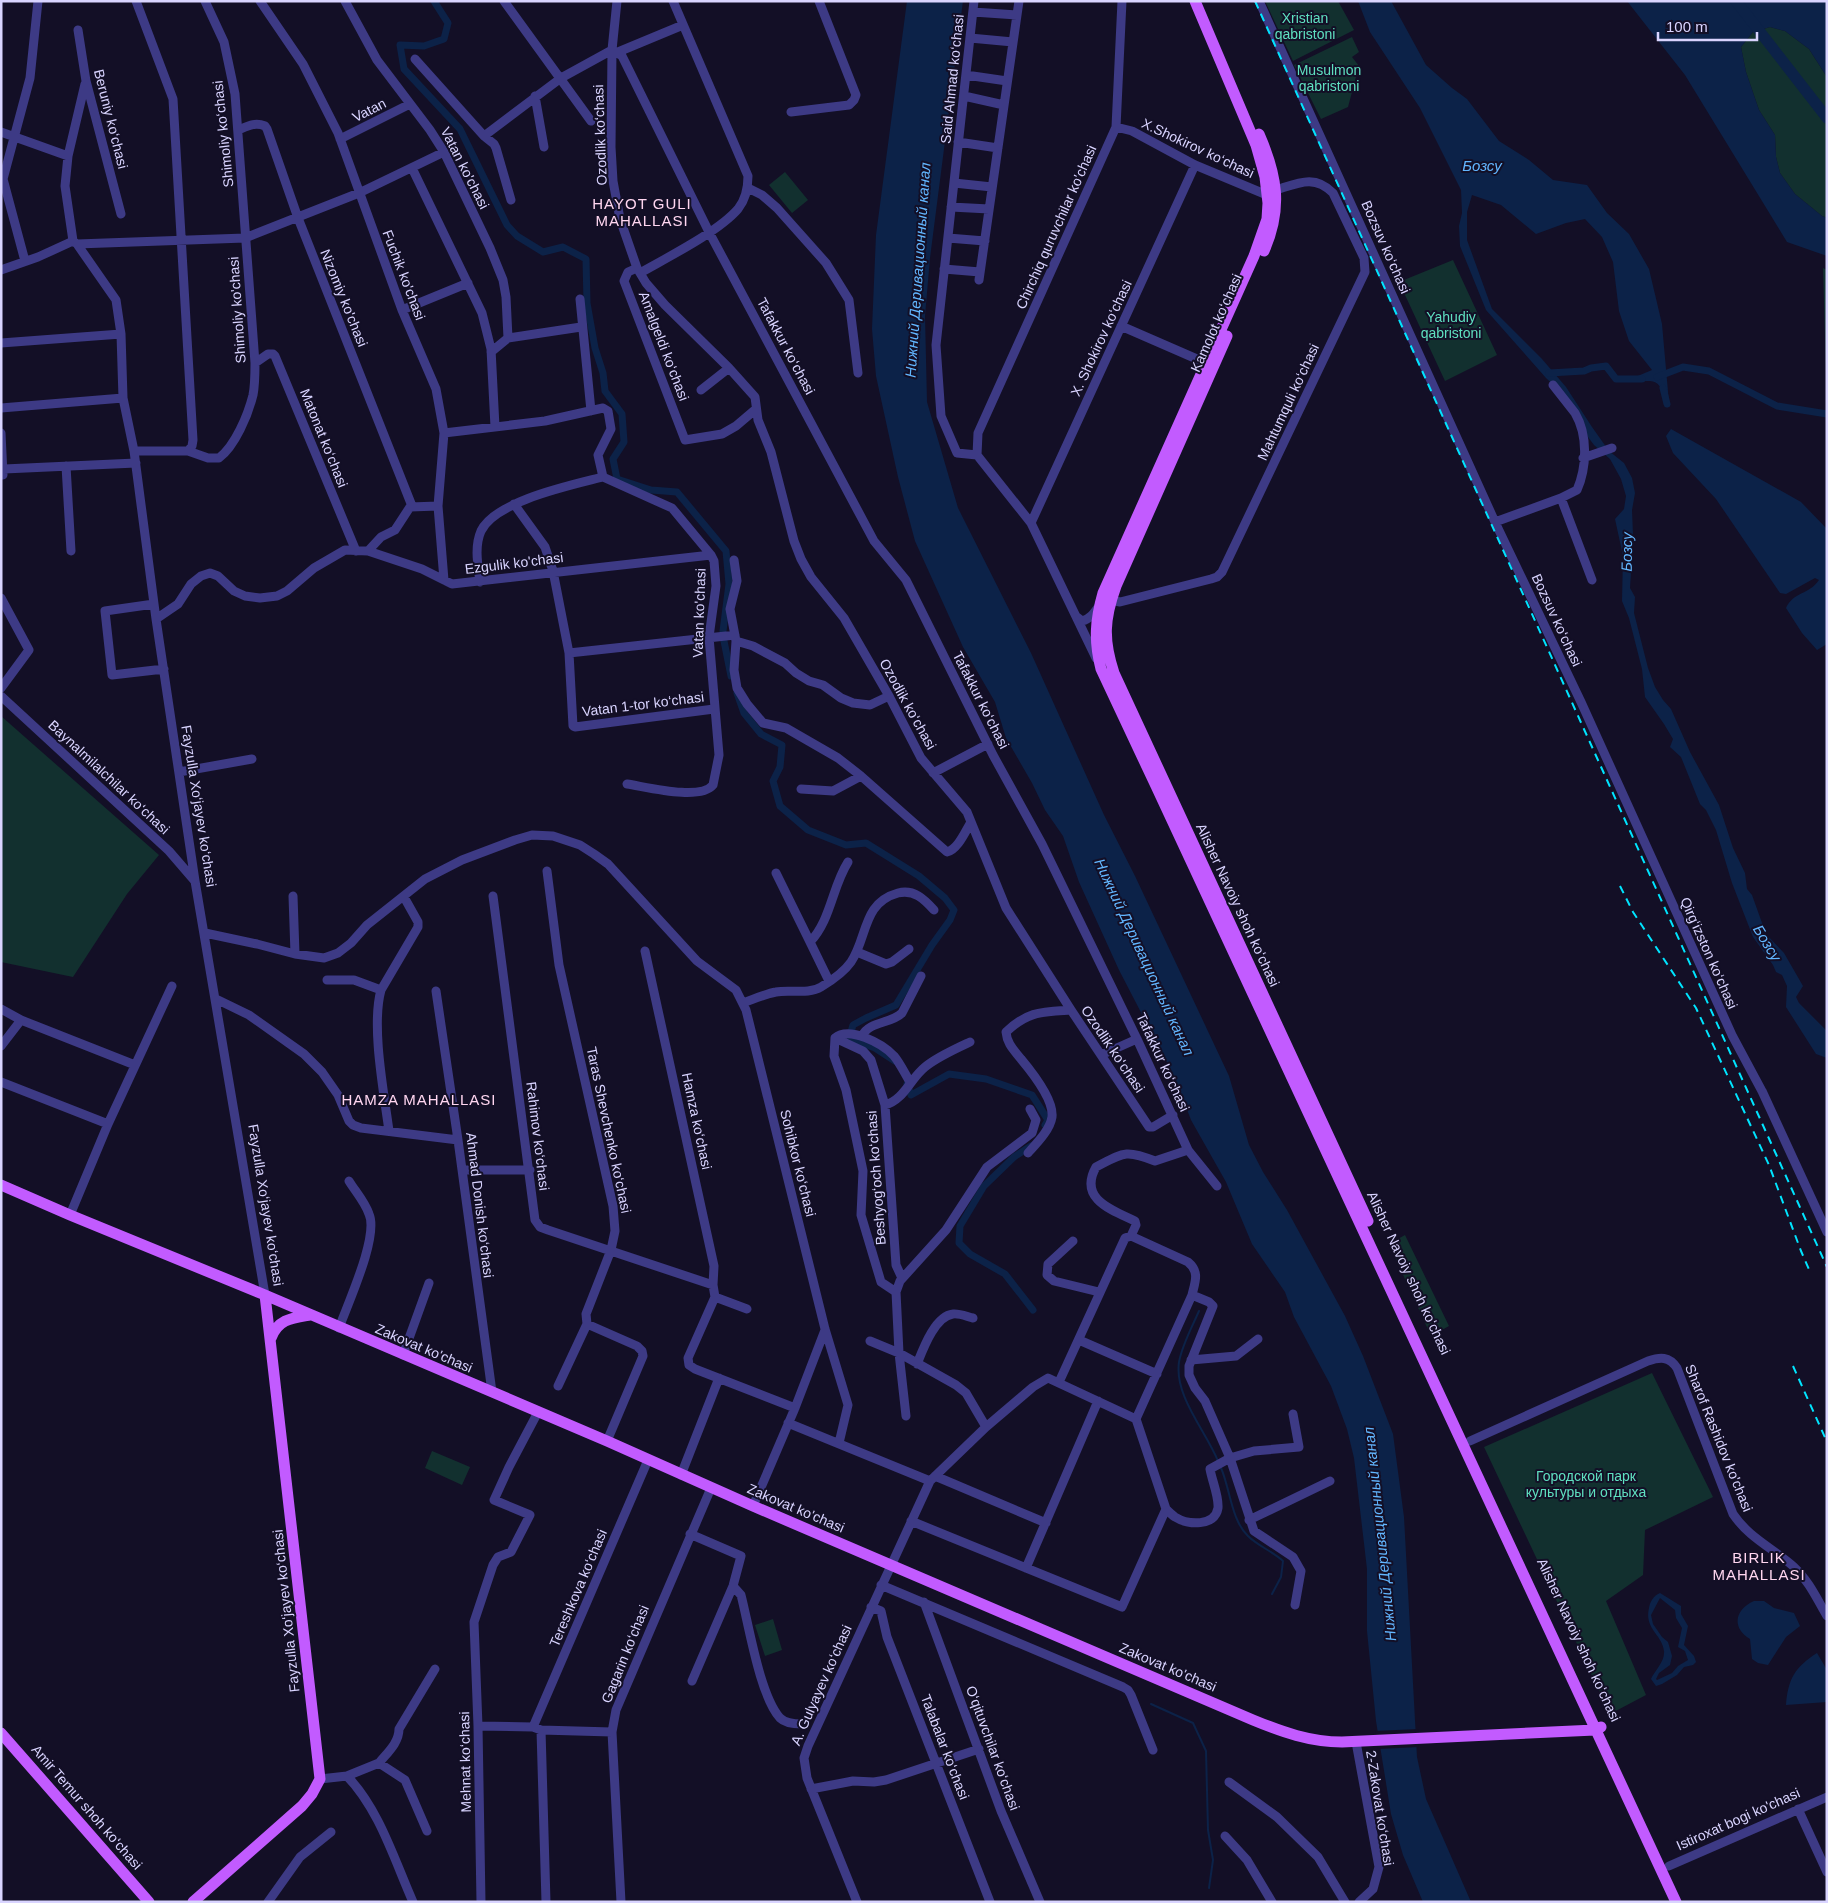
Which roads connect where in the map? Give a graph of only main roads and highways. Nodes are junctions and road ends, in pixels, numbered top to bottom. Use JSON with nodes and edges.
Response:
{"nodes":[{"id":1,"x":1195,"y":1,"type":"edge"},
{"id":2,"x":1203,"y":1,"type":"edge"},
{"id":3,"x":1272,"y":192,"type":"junction"},
{"id":4,"x":1180,"y":431,"type":"junction"},
{"id":5,"x":1108,"y":655,"type":"joint"},
{"id":6,"x":1207,"y":886,"type":"junction"},
{"id":7,"x":1,"y":1185,"type":"edge"},
{"id":8,"x":265,"y":1295,"type":"junction"},
{"id":9,"x":290,"y":1306,"type":"junction"},
{"id":10,"x":311,"y":1315,"type":"junction"},
{"id":11,"x":268,"y":1322,"type":"junction"},
{"id":12,"x":270,"y":1340,"type":"junction"},
{"id":13,"x":1599,"y":1728,"type":"junction"},
{"id":14,"x":1,"y":1733,"type":"edge"},
{"id":15,"x":1665,"y":1868,"type":"junction"},
{"id":16,"x":149,"y":1902,"type":"edge"},
{"id":17,"x":193,"y":1902,"type":"edge"},
{"id":18,"x":1676,"y":1902,"type":"edge"},
{"id":19,"x":1685,"y":1902,"type":"edge"}],
"edges":[{"from":1,"to":3,"type":"main road"},
{"from":2,"to":3,"type":"main road","name":"Kamolot ko‘chasi"},
{"from":3,"to":4,"type":"main road"},
{"from":3,"to":4,"type":"main road","name":"Kamolot ko‘chasi"},
{"from":4,"to":5,"type":"main road","name":"Kamolot ko‘chasi"},
{"from":4,"to":6,"type":"main road","name":"Alisher Navoiy shoh koʻchasi"},
{"from":5,"to":6,"type":"main road","name":"Alisher Navoiy shoh koʻchasi"},
{"from":6,"to":13,"type":"main road","name":"Alisher Navoiy shoh koʻchasi"},
{"from":7,"to":8,"type":"main road","name":"Zakovat ko'chasi"},
{"from":8,"to":9,"type":"main road","name":"Zakovat ko'chasi"},
{"from":8,"to":11,"type":"main road","name":"Fayzulla Xo‘jayev ko‘chasi"},
{"from":9,"to":10,"type":"main road","name":"Zakovat ko'chasi"},
{"from":9,"to":11,"type":"main road"},
{"from":10,"to":12,"type":"main road"},
{"from":10,"to":13,"type":"main road","name":"Zakovat ko'chasi"},
{"from":11,"to":12,"type":"main road","name":"Fayzulla Xo‘jayev ko‘chasi"},
{"from":12,"to":17,"type":"main road","name":"Fayzulla Xo‘jayev ko‘chasi"},
{"from":13,"to":15,"type":"main road","name":"Alisher Navoiy shoh koʻchasi"},
{"from":14,"to":16,"type":"main road","name":"Amir Temur shoh ko‘chasi"},
{"from":15,"to":18,"type":"main road","name":"Alisher Navoiy shoh koʻchasi"},
{"from":15,"to":19,"type":"main road","name":"Alisher Navoiy shoh koʻchasi"}]}
